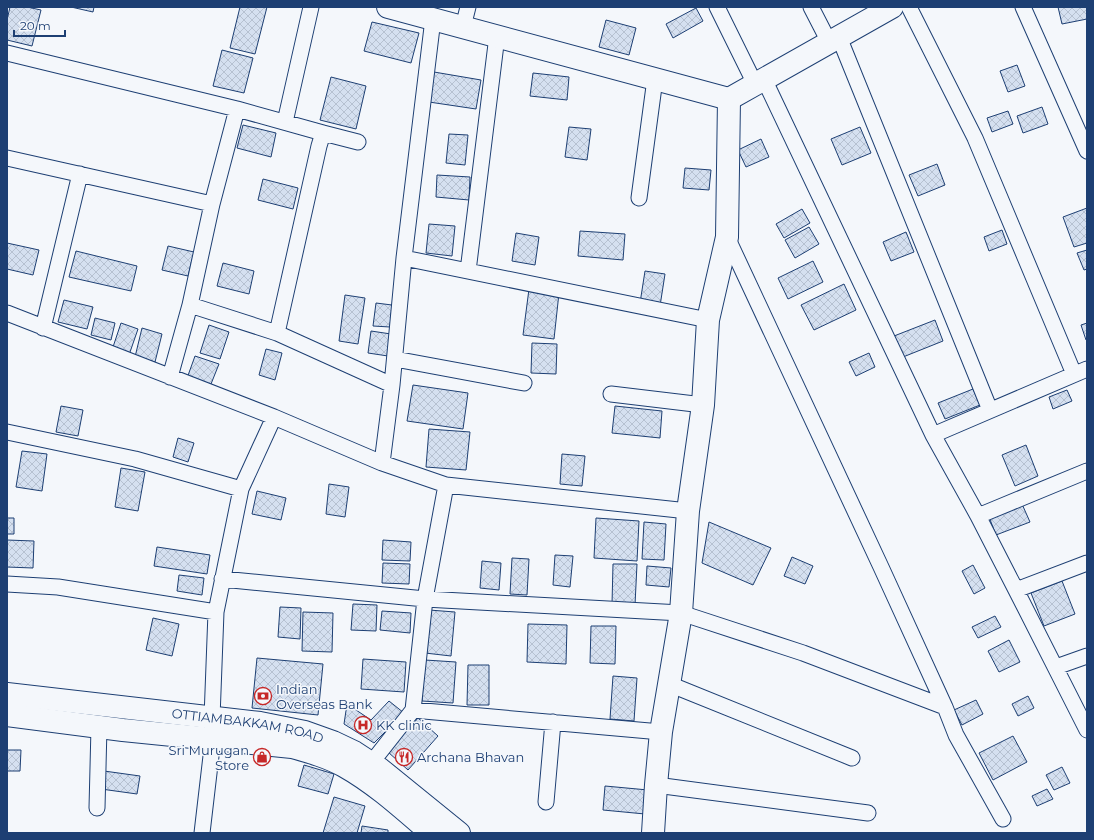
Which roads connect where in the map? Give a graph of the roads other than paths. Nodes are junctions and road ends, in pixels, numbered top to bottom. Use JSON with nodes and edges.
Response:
{"nodes":[{"id":1,"x":311,"y":7,"type":"edge"},
{"id":2,"x":388,"y":7,"type":"edge"},
{"id":3,"x":717,"y":7,"type":"edge"},
{"id":4,"x":811,"y":7,"type":"edge"},
{"id":5,"x":892,"y":7,"type":"edge"},
{"id":6,"x":909,"y":7,"type":"edge"},
{"id":7,"x":1023,"y":7,"type":"edge"},
{"id":8,"x":465,"y":17,"type":"edge"},
{"id":9,"x":433,"y":19,"type":"junction"},
{"id":10,"x":497,"y":36,"type":"junction"},
{"id":11,"x":834,"y":40,"type":"junction"},
{"id":12,"x":7,"y":53,"type":"edge"},
{"id":13,"x":655,"y":79,"type":"junction"},
{"id":14,"x":759,"y":82,"type":"junction"},
{"id":15,"x":728,"y":99,"type":"junction"},
{"id":16,"x":237,"y":109,"type":"junction"},
{"id":17,"x":285,"y":122,"type":"junction"},
{"id":18,"x":323,"y":133,"type":"junction"},
{"id":19,"x":358,"y":142,"type":"dead end"},
{"id":20,"x":1087,"y":151,"type":"edge"},
{"id":21,"x":7,"y":158,"type":"edge"},
{"id":22,"x":80,"y":174,"type":"junction"},
{"id":23,"x":639,"y":198,"type":"dead end"},
{"id":24,"x":212,"y":204,"type":"junction"},
{"id":25,"x":727,"y":237,"type":"junction"},
{"id":26,"x":404,"y":258,"type":"junction"},
{"id":27,"x":468,"y":271,"type":"junction"},
{"id":28,"x":190,"y":306,"type":"junction"},
{"id":29,"x":7,"y":313,"type":"edge"},
{"id":30,"x":708,"y":320,"type":"junction"},
{"id":31,"x":43,"y":328,"type":"junction"},
{"id":32,"x":277,"y":333,"type":"junction"},
{"id":33,"x":395,"y":359,"type":"junction"},
{"id":34,"x":1081,"y":372,"type":"edge"},
{"id":35,"x":170,"y":377,"type":"junction"},
{"id":36,"x":524,"y":383,"type":"dead end"},
{"id":37,"x":392,"y":385,"type":"junction"},
{"id":38,"x":611,"y":394,"type":"dead end"},
{"id":39,"x":703,"y":405,"type":"junction"},
{"id":40,"x":990,"y":410,"type":"junction"},
{"id":41,"x":274,"y":417,"type":"junction"},
{"id":42,"x":7,"y":432,"type":"edge"},
{"id":43,"x":933,"y":434,"type":"junction"},
{"id":44,"x":382,"y":463,"type":"junction"},
{"id":45,"x":1087,"y":471,"type":"edge"},
{"id":46,"x":446,"y":485,"type":"junction"},
{"id":47,"x":241,"y":490,"type":"junction"},
{"id":48,"x":688,"y":511,"type":"junction"},
{"id":49,"x":978,"y":516,"type":"junction"},
{"id":50,"x":1087,"y":563,"type":"edge"},
{"id":51,"x":222,"y":579,"type":"junction"},
{"id":52,"x":7,"y":584,"type":"edge"},
{"id":53,"x":1016,"y":590,"type":"junction"},
{"id":54,"x":425,"y":599,"type":"junction"},
{"id":55,"x":216,"y":612,"type":"junction"},
{"id":56,"x":681,"y":613,"type":"junction"},
{"id":57,"x":1087,"y":656,"type":"edge"},
{"id":58,"x":1056,"y":667,"type":"junction"},
{"id":59,"x":669,"y":684,"type":"junction"},
{"id":60,"x":7,"y":694,"type":"edge"},
{"id":61,"x":944,"y":707,"type":"junction"},
{"id":62,"x":413,"y":710,"type":"junction"},
{"id":63,"x":7,"y":715,"type":"edge"},
{"id":64,"x":553,"y":722,"type":"junction"},
{"id":65,"x":99,"y":727,"type":"junction"},
{"id":66,"x":212,"y":728,"type":"junction"},
{"id":67,"x":1087,"y":730,"type":"edge"},
{"id":68,"x":661,"y":732,"type":"junction"},
{"id":69,"x":852,"y":758,"type":"dead end"},
{"id":70,"x":365,"y":770,"type":"junction"},
{"id":71,"x":656,"y":785,"type":"junction"},
{"id":72,"x":546,"y":802,"type":"dead end"},
{"id":73,"x":98,"y":808,"type":"dead end"},
{"id":74,"x":868,"y":813,"type":"dead end"},
{"id":75,"x":1003,"y":819,"type":"dead end"},
{"id":76,"x":202,"y":833,"type":"edge"},
{"id":77,"x":431,"y":833,"type":"edge"},
{"id":78,"x":459,"y":833,"type":"edge"},
{"id":79,"x":653,"y":833,"type":"edge"}],
"edges":[{"from":1,"to":17,"type":"street"},
{"from":2,"to":9,"type":"street"},
{"from":3,"to":14,"type":"street"},
{"from":4,"to":11,"type":"street"},
{"from":5,"to":11,"type":"street"},
{"from":6,"to":34,"type":"street"},
{"from":7,"to":20,"type":"street"},
{"from":8,"to":9,"type":"street"},
{"from":8,"to":10,"type":"street"},
{"from":9,"to":26,"type":"street"},
{"from":10,"to":13,"type":"street"},
{"from":10,"to":27,"type":"street"},
{"from":11,"to":14,"type":"street"},
{"from":11,"to":40,"type":"street"},
{"from":12,"to":16,"type":"street"},
{"from":13,"to":15,"type":"street"},
{"from":13,"to":23,"type":"street"},
{"from":14,"to":15,"type":"street"},
{"from":14,"to":43,"type":"street"},
{"from":15,"to":25,"type":"street"},
{"from":16,"to":17,"type":"street"},
{"from":16,"to":24,"type":"street"},
{"from":17,"to":18,"type":"street"},
{"from":18,"to":19,"type":"street"},
{"from":18,"to":32,"type":"street"},
{"from":21,"to":22,"type":"street"},
{"from":22,"to":24,"type":"street"},
{"from":22,"to":31,"type":"street"},
{"from":24,"to":28,"type":"street"},
{"from":25,"to":30,"type":"street"},
{"from":25,"to":61,"type":"street"},
{"from":26,"to":27,"type":"street"},
{"from":26,"to":33,"type":"street"},
{"from":27,"to":30,"type":"street"},
{"from":28,"to":32,"type":"street"},
{"from":28,"to":35,"type":"street"},
{"from":29,"to":31,"type":"street"},
{"from":30,"to":39,"type":"street"},
{"from":31,"to":35,"type":"street"},
{"from":32,"to":37,"type":"street"},
{"from":33,"to":36,"type":"street"},
{"from":33,"to":37,"type":"street"},
{"from":34,"to":40,"type":"street"},
{"from":35,"to":41,"type":"street"},
{"from":37,"to":44,"type":"street"},
{"from":38,"to":39,"type":"street"},
{"from":39,"to":48,"type":"street"},
{"from":40,"to":43,"type":"street"},
{"from":41,"to":44,"type":"street"},
{"from":41,"to":47,"type":"street"},
{"from":42,"to":47,"type":"street"},
{"from":43,"to":49,"type":"street"},
{"from":44,"to":46,"type":"street"},
{"from":45,"to":49,"type":"street"},
{"from":46,"to":48,"type":"street"},
{"from":46,"to":54,"type":"street"},
{"from":47,"to":51,"type":"street"},
{"from":48,"to":56,"type":"street"},
{"from":49,"to":53,"type":"street"},
{"from":50,"to":53,"type":"street"},
{"from":51,"to":54,"type":"street"},
{"from":51,"to":55,"type":"street"},
{"from":52,"to":55,"type":"street"},
{"from":53,"to":58,"type":"street"},
{"from":54,"to":56,"type":"street"},
{"from":54,"to":62,"type":"street"},
{"from":55,"to":66,"type":"street"},
{"from":56,"to":59,"type":"street"},
{"from":56,"to":61,"type":"street"},
{"from":57,"to":58,"type":"street"},
{"from":58,"to":67,"type":"street"},
{"from":59,"to":68,"type":"street"},
{"from":59,"to":69,"type":"street"},
{"from":60,"to":66,"type":"street","name":"OTTIAMBAKKAM ROAD"},
{"from":61,"to":75,"type":"street"},
{"from":62,"to":64,"type":"street"},
{"from":62,"to":70,"type":"street"},
{"from":63,"to":65,"type":"street","name":"OTTIAMBAKKAM ROAD"},
{"from":64,"to":68,"type":"street"},
{"from":64,"to":72,"type":"street"},
{"from":65,"to":66,"type":"street","name":"OTTIAMBAKKAM ROAD"},
{"from":65,"to":73,"type":"street"},
{"from":66,"to":70,"type":"street","name":"OTTIAMBAKKAM ROAD"},
{"from":66,"to":76,"type":"street"},
{"from":68,"to":71,"type":"street"},
{"from":70,"to":77,"type":"street","name":"OTTIAMBAKKAM ROAD"},
{"from":70,"to":78,"type":"street","name":"OTTIAMBAKKAM ROAD"},
{"from":71,"to":74,"type":"street"},
{"from":71,"to":79,"type":"street"}]}
